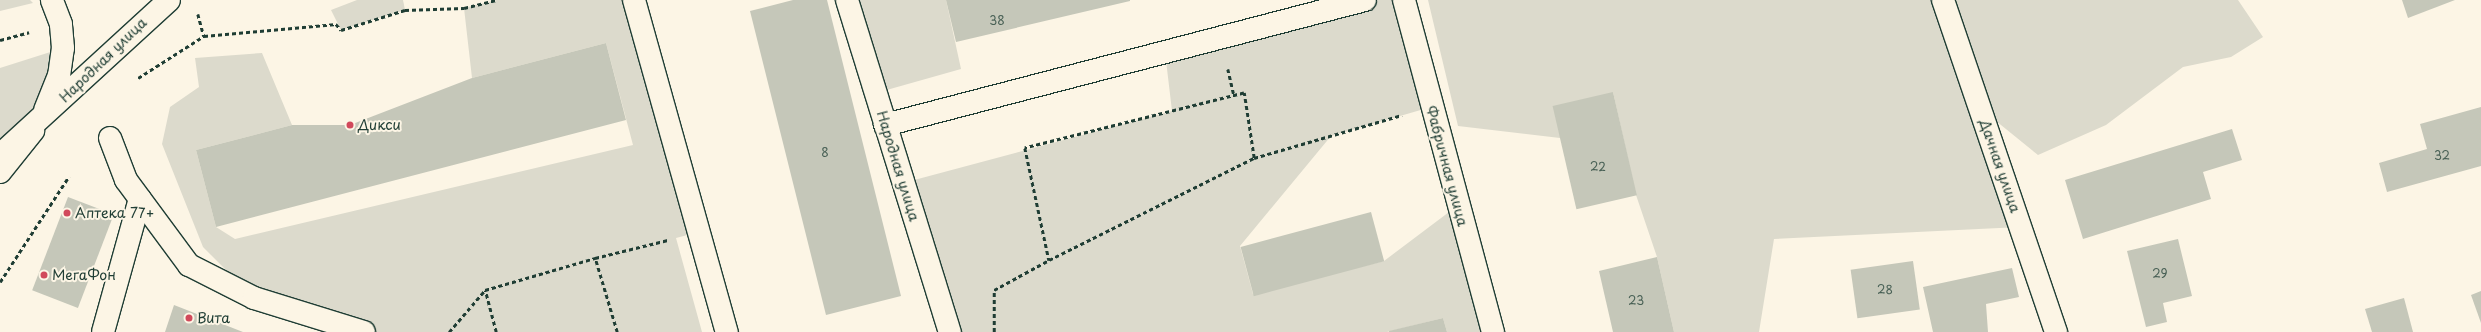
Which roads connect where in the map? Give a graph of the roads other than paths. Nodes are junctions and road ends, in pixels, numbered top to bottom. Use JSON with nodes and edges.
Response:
{"nodes":[{"id":1,"x":52,"y":0,"type":"edge"},
{"id":2,"x":168,"y":0,"type":"edge"},
{"id":3,"x":634,"y":0,"type":"edge"},
{"id":4,"x":847,"y":0,"type":"edge"},
{"id":5,"x":1365,"y":0,"type":"edge"},
{"id":6,"x":1404,"y":0,"type":"edge"},
{"id":7,"x":1943,"y":0,"type":"edge"},
{"id":8,"x":40,"y":122,"type":"junction"},
{"id":9,"x":885,"y":125,"type":"junction"},
{"id":10,"x":110,"y":138,"type":"dead end"},
{"id":11,"x":0,"y":155,"type":"edge"},
{"id":12,"x":0,"y":172,"type":"edge"},
{"id":13,"x":140,"y":199,"type":"junction"},
{"id":14,"x":945,"y":331,"type":"edge"},
{"id":15,"x":103,"y":332,"type":"edge"},
{"id":16,"x":364,"y":332,"type":"edge"},
{"id":17,"x":727,"y":332,"type":"edge"},
{"id":18,"x":1493,"y":332,"type":"edge"},
{"id":19,"x":2056,"y":332,"type":"edge"}],
"edges":[{"from":1,"to":8,"type":"street"},
{"from":2,"to":8,"type":"street","name":"Народная улица"},
{"from":3,"to":17,"type":"street"},
{"from":4,"to":9,"type":"street","name":"Народная улица"},
{"from":5,"to":9,"type":"street"},
{"from":6,"to":18,"type":"street","name":"Фабричная улица"},
{"from":7,"to":19,"type":"street","name":"Дачная улица"},
{"from":8,"to":11,"type":"street"},
{"from":8,"to":12,"type":"street"},
{"from":9,"to":14,"type":"street","name":"Народная улица"},
{"from":10,"to":13,"type":"street"},
{"from":13,"to":15,"type":"street"},
{"from":13,"to":16,"type":"street"}]}
